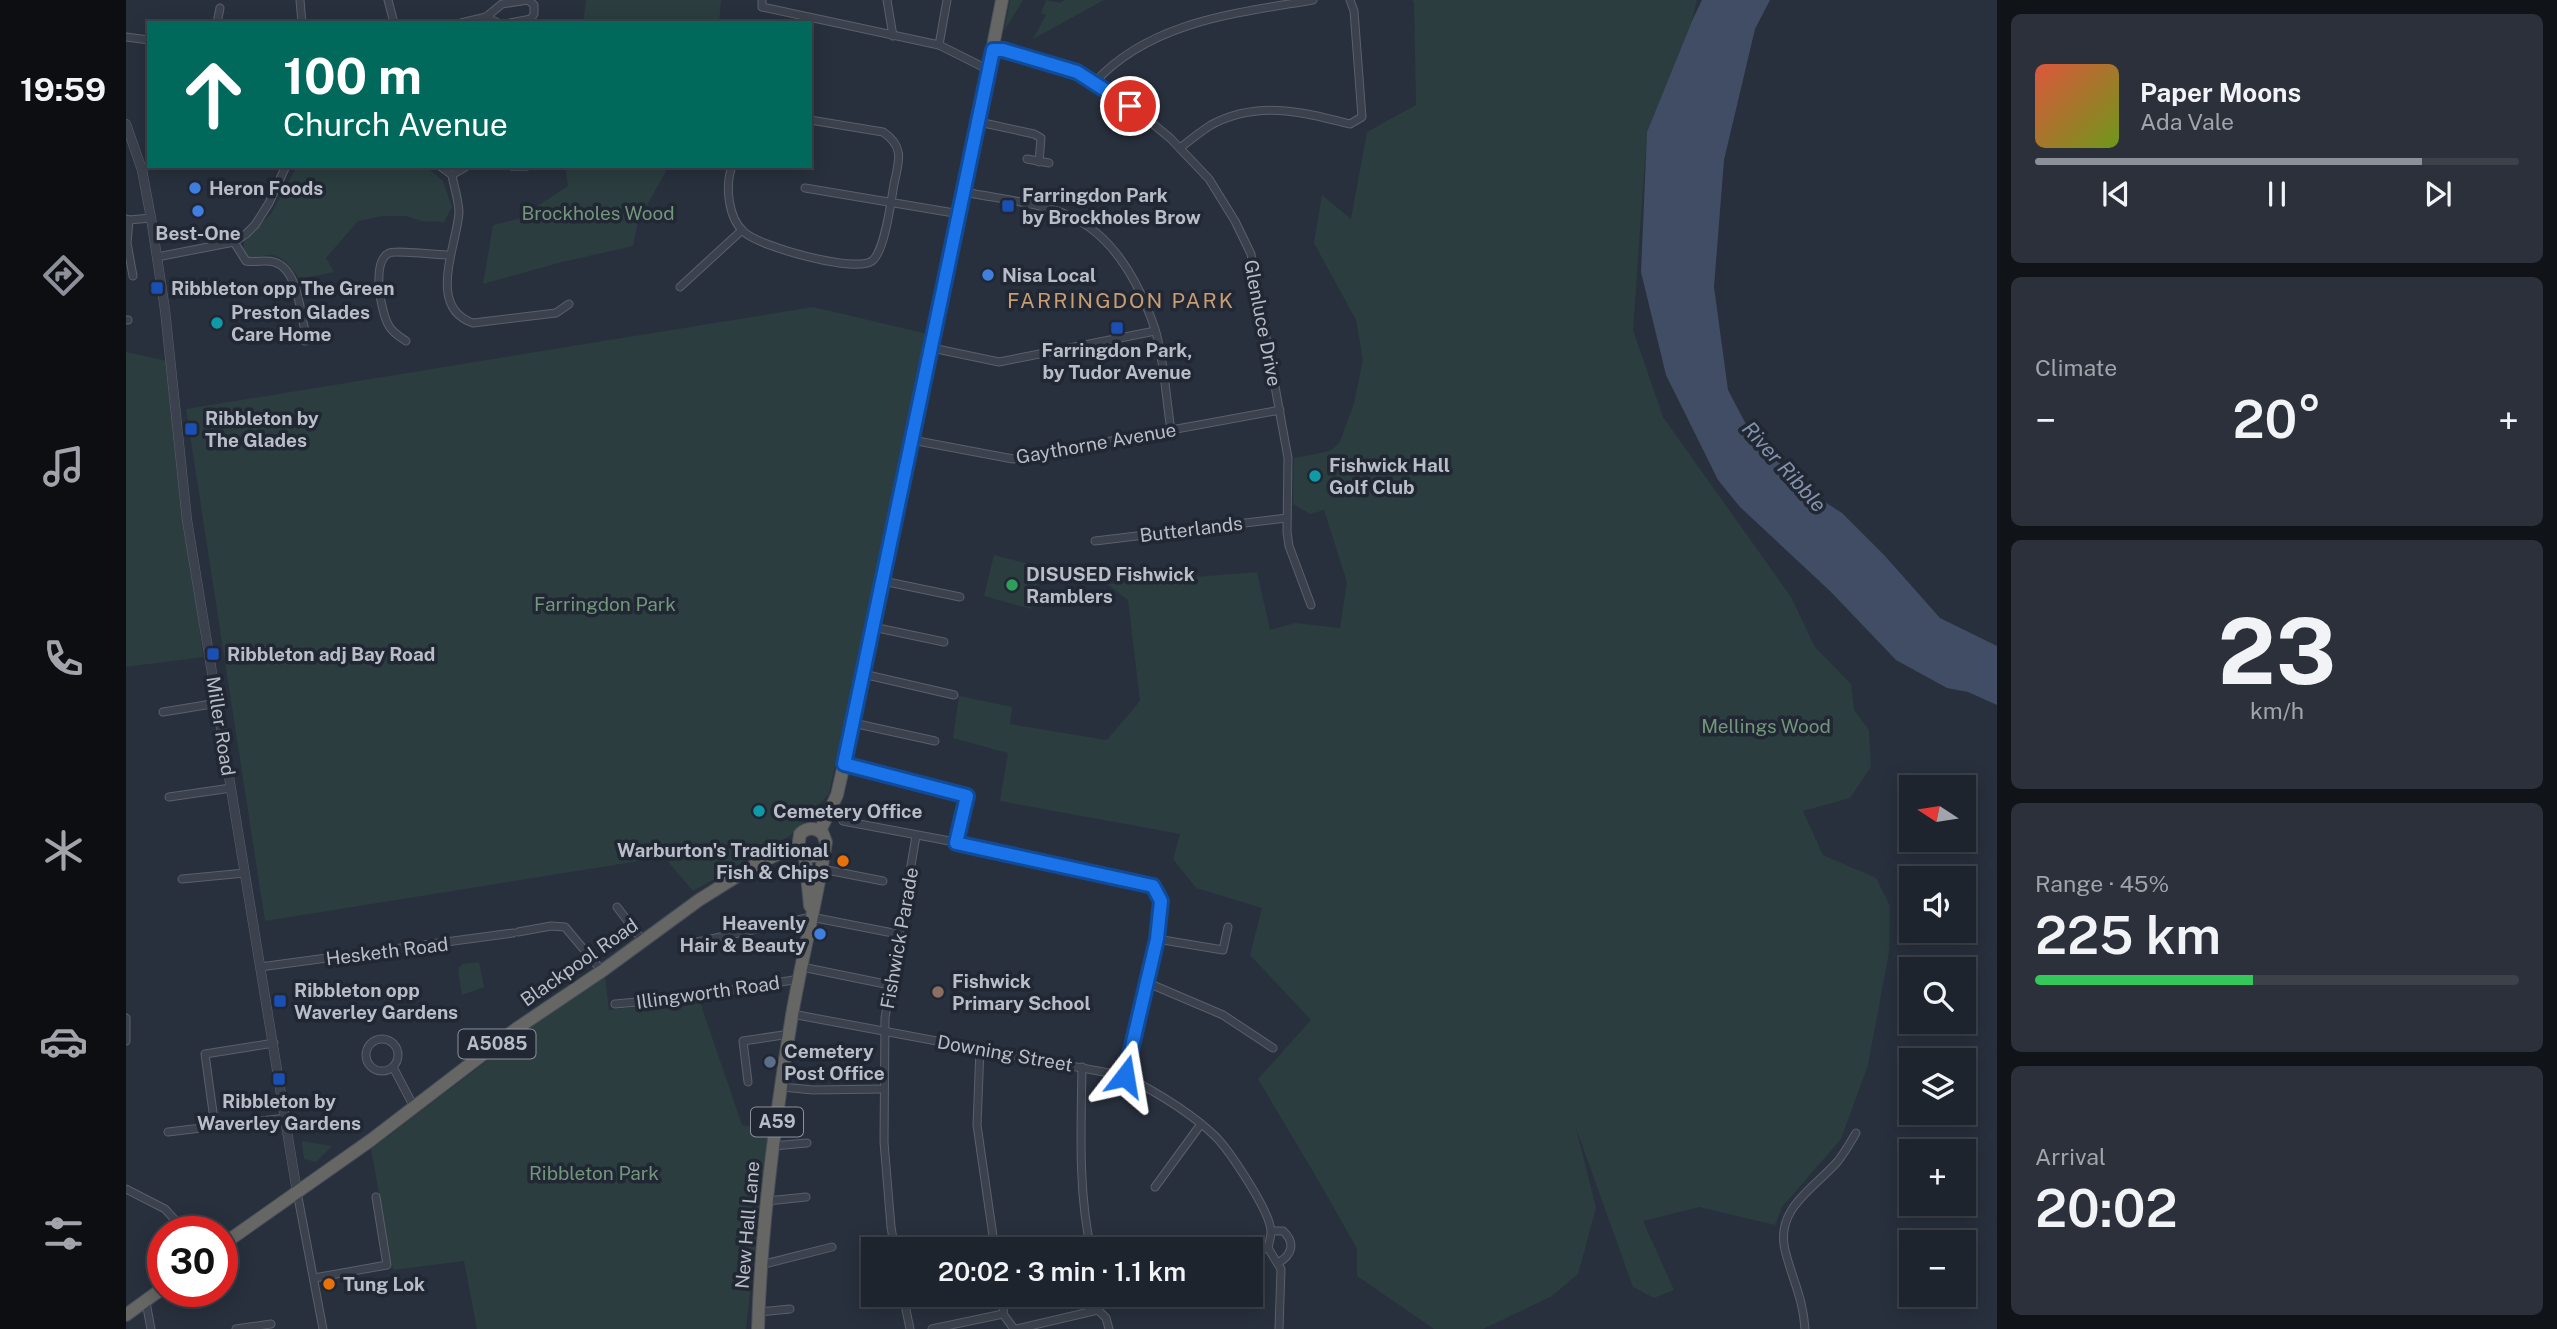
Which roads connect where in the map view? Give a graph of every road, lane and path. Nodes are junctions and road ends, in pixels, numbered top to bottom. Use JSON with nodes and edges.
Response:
{"nodes":[{"id":1,"x":300,"y":0,"type":"edge"},
{"id":2,"x":388,"y":0,"type":"edge"},
{"id":3,"x":887,"y":0,"type":"edge"},
{"id":4,"x":947,"y":0,"type":"edge"},
{"id":5,"x":1002,"y":0,"type":"edge"},
{"id":6,"x":1314,"y":0,"type":"edge"},
{"id":7,"x":1350,"y":0,"type":"edge"},
{"id":8,"x":762,"y":3,"type":"edge"},
{"id":9,"x":220,"y":8,"type":"dead end"},
{"id":10,"x":486,"y":18,"type":"junction"},
{"id":11,"x":217,"y":21,"type":"edge"},
{"id":12,"x":302,"y":21,"type":"edge"},
{"id":13,"x":393,"y":21,"type":"edge"},
{"id":14,"x":471,"y":21,"type":"edge"},
{"id":15,"x":493,"y":21,"type":"edge"},
{"id":16,"x":520,"y":21,"type":"edge"},
{"id":17,"x":893,"y":36,"type":"junction"},
{"id":18,"x":126,"y":37,"type":"edge"},
{"id":19,"x":147,"y":40,"type":"edge"},
{"id":20,"x":939,"y":45,"type":"junction"},
{"id":21,"x":993,"y":50,"type":"junction"},
{"id":22,"x":989,"y":70,"type":"junction"},
{"id":23,"x":1095,"y":82,"type":"junction"},
{"id":24,"x":812,"y":120,"type":"edge"},
{"id":25,"x":979,"y":122,"type":"junction"},
{"id":26,"x":126,"y":124,"type":"edge"},
{"id":27,"x":1180,"y":148,"type":"junction"},
{"id":28,"x":1027,"y":159,"type":"dead end"},
{"id":29,"x":1039,"y":162,"type":"junction"},
{"id":30,"x":1049,"y":163,"type":"dead end"},
{"id":31,"x":285,"y":168,"type":"edge"},
{"id":32,"x":443,"y":168,"type":"edge"},
{"id":33,"x":464,"y":168,"type":"edge"},
{"id":34,"x":732,"y":168,"type":"edge"},
{"id":35,"x":452,"y":175,"type":"junction"},
{"id":36,"x":805,"y":188,"type":"dead end"},
{"id":37,"x":965,"y":192,"type":"junction"},
{"id":38,"x":890,"y":204,"type":"junction"},
{"id":39,"x":960,"y":214,"type":"junction"},
{"id":40,"x":151,"y":218,"type":"junction"},
{"id":41,"x":128,"y":219,"type":"edge"},
{"id":42,"x":741,"y":231,"type":"junction"},
{"id":43,"x":234,"y":242,"type":"junction"},
{"id":44,"x":450,"y":255,"type":"junction"},
{"id":45,"x":157,"y":257,"type":"junction"},
{"id":46,"x":133,"y":276,"type":"dead end"},
{"id":47,"x":680,"y":287,"type":"dead end"},
{"id":48,"x":569,"y":304,"type":"dead end"},
{"id":49,"x":1155,"y":331,"type":"junction"},
{"id":50,"x":305,"y":341,"type":"dead end"},
{"id":51,"x":406,"y":341,"type":"dead end"},
{"id":52,"x":932,"y":348,"type":"junction"},
{"id":53,"x":1280,"y":410,"type":"junction"},
{"id":54,"x":1171,"y":430,"type":"junction"},
{"id":55,"x":912,"y":440,"type":"junction"},
{"id":56,"x":1287,"y":518,"type":"junction"},
{"id":57,"x":1095,"y":541,"type":"dead end"},
{"id":58,"x":883,"y":581,"type":"junction"},
{"id":59,"x":960,"y":597,"type":"dead end"},
{"id":60,"x":1311,"y":605,"type":"dead end"},
{"id":61,"x":873,"y":627,"type":"junction"},
{"id":62,"x":944,"y":642,"type":"dead end"},
{"id":63,"x":863,"y":674,"type":"junction"},
{"id":64,"x":954,"y":695,"type":"dead end"},
{"id":65,"x":218,"y":703,"type":"junction"},
{"id":66,"x":163,"y":712,"type":"dead end"},
{"id":67,"x":853,"y":723,"type":"junction"},
{"id":68,"x":935,"y":741,"type":"dead end"},
{"id":69,"x":844,"y":764,"type":"junction"},
{"id":70,"x":231,"y":788,"type":"junction"},
{"id":71,"x":170,"y":797,"type":"dead end"},
{"id":72,"x":843,"y":821,"type":"dead end"},
{"id":73,"x":820,"y":831,"type":"junction"},
{"id":74,"x":916,"y":836,"type":"junction"},
{"id":75,"x":956,"y":843,"type":"junction"},
{"id":76,"x":810,"y":853,"type":"junction"},
{"id":77,"x":822,"y":869,"type":"junction"},
{"id":78,"x":245,"y":873,"type":"junction"},
{"id":79,"x":182,"y":878,"type":"dead end"},
{"id":80,"x":883,"y":881,"type":"dead end"},
{"id":81,"x":617,"y":907,"type":"dead end"},
{"id":82,"x":811,"y":917,"type":"junction"},
{"id":83,"x":1228,"y":927,"type":"dead end"},
{"id":84,"x":898,"y":934,"type":"junction"},
{"id":85,"x":1157,"y":939,"type":"junction"},
{"id":86,"x":643,"y":941,"type":"junction"},
{"id":87,"x":684,"y":945,"type":"dead end"},
{"id":88,"x":260,"y":967,"type":"junction"},
{"id":89,"x":602,"y":971,"type":"junction"},
{"id":90,"x":801,"y":973,"type":"junction"},
{"id":91,"x":1148,"y":983,"type":"junction"},
{"id":92,"x":890,"y":985,"type":"junction"},
{"id":93,"x":615,"y":1004,"type":"dead end"},
{"id":94,"x":792,"y":1014,"type":"junction"},
{"id":95,"x":126,"y":1018,"type":"edge"},
{"id":96,"x":885,"y":1031,"type":"junction"},
{"id":97,"x":790,"y":1034,"type":"junction"},
{"id":98,"x":126,"y":1041,"type":"edge"},
{"id":99,"x":274,"y":1043,"type":"junction"},
{"id":100,"x":1273,"y":1048,"type":"dead end"},
{"id":101,"x":980,"y":1049,"type":"junction"},
{"id":102,"x":393,"y":1067,"type":"junction"},
{"id":103,"x":1082,"y":1068,"type":"junction"},
{"id":104,"x":1125,"y":1076,"type":"junction"},
{"id":105,"x":748,"y":1082,"type":"dead end"},
{"id":106,"x":782,"y":1087,"type":"junction"},
{"id":107,"x":884,"y":1089,"type":"junction"},
{"id":108,"x":414,"y":1107,"type":"junction"},
{"id":109,"x":286,"y":1118,"type":"junction"},
{"id":110,"x":1202,"y":1124,"type":"junction"},
{"id":111,"x":215,"y":1126,"type":"junction"},
{"id":112,"x":168,"y":1132,"type":"dead end"},
{"id":113,"x":1856,"y":1133,"type":"dead end"},
{"id":114,"x":807,"y":1143,"type":"dead end"},
{"id":115,"x":773,"y":1146,"type":"junction"},
{"id":116,"x":1155,"y":1187,"type":"dead end"},
{"id":117,"x":126,"y":1189,"type":"edge"},
{"id":118,"x":297,"y":1192,"type":"junction"},
{"id":119,"x":376,"y":1197,"type":"dead end"},
{"id":120,"x":806,"y":1197,"type":"dead end"},
{"id":121,"x":766,"y":1201,"type":"junction"},
{"id":122,"x":171,"y":1216,"type":"edge"},
{"id":123,"x":1272,"y":1231,"type":"junction"},
{"id":124,"x":238,"y":1234,"type":"edge"},
{"id":125,"x":893,"y":1237,"type":"edge"},
{"id":126,"x":993,"y":1237,"type":"edge"},
{"id":127,"x":1088,"y":1237,"type":"edge"},
{"id":128,"x":832,"y":1247,"type":"dead end"},
{"id":129,"x":1268,"y":1248,"type":"junction"},
{"id":130,"x":1263,"y":1249,"type":"edge"},
{"id":131,"x":1278,"y":1263,"type":"junction"},
{"id":132,"x":761,"y":1265,"type":"junction"},
{"id":133,"x":314,"y":1278,"type":"junction"},
{"id":134,"x":146,"y":1302,"type":"joint"},
{"id":135,"x":906,"y":1307,"type":"edge"},
{"id":136,"x":1004,"y":1307,"type":"edge"},
{"id":137,"x":1099,"y":1307,"type":"edge"},
{"id":138,"x":790,"y":1309,"type":"dead end"},
{"id":139,"x":1098,"y":1310,"type":"junction"},
{"id":140,"x":759,"y":1312,"type":"junction"},
{"id":141,"x":1003,"y":1314,"type":"junction"},
{"id":142,"x":126,"y":1315,"type":"edge"},
{"id":143,"x":271,"y":1324,"type":"dead end"},
{"id":144,"x":151,"y":1329,"type":"edge"},
{"id":145,"x":236,"y":1329,"type":"edge"},
{"id":146,"x":323,"y":1329,"type":"edge"},
{"id":147,"x":758,"y":1329,"type":"edge"},
{"id":148,"x":910,"y":1329,"type":"edge"},
{"id":149,"x":932,"y":1329,"type":"edge"},
{"id":150,"x":1016,"y":1329,"type":"edge"},
{"id":151,"x":1108,"y":1329,"type":"edge"},
{"id":152,"x":1279,"y":1329,"type":"edge"},
{"id":153,"x":1805,"y":1329,"type":"edge"}],
"edges":[{"from":1,"to":12,"type":"street"},
{"from":2,"to":13,"type":"street"},
{"from":3,"to":17,"type":"street"},
{"from":4,"to":20,"type":"street"},
{"from":5,"to":21,"type":"highway"},
{"from":6,"to":23,"type":"street"},
{"from":7,"to":27,"type":"street"},
{"from":8,"to":17,"type":"street"},
{"from":9,"to":11,"type":"street"},
{"from":10,"to":14,"type":"street"},
{"from":10,"to":15,"type":"street"},
{"from":10,"to":16,"type":"street"},
{"from":17,"to":20,"type":"street"},
{"from":18,"to":19,"type":"street"},
{"from":20,"to":22,"type":"street"},
{"from":21,"to":22,"type":"highway"},
{"from":21,"to":23,"type":"street","name":"Glenluce Drive"},
{"from":22,"to":25,"type":"highway"},
{"from":23,"to":27,"type":"street","name":"Glenluce Drive"},
{"from":24,"to":38,"type":"street"},
{"from":25,"to":29,"type":"street"},
{"from":25,"to":37,"type":"highway"},
{"from":26,"to":40,"type":"street","name":"Miller Road"},
{"from":27,"to":53,"type":"street","name":"Glenluce Drive"},
{"from":28,"to":29,"type":"street"},
{"from":29,"to":30,"type":"street"},
{"from":31,"to":43,"type":"street"},
{"from":32,"to":35,"type":"street"},
{"from":33,"to":35,"type":"street"},
{"from":34,"to":42,"type":"street"},
{"from":35,"to":44,"type":"street"},
{"from":36,"to":38,"type":"street"},
{"from":37,"to":39,"type":"highway"},
{"from":37,"to":49,"type":"street"},
{"from":38,"to":39,"type":"street"},
{"from":38,"to":42,"type":"street"},
{"from":39,"to":52,"type":"highway"},
{"from":40,"to":41,"type":"street"},
{"from":40,"to":45,"type":"street","name":"Miller Road"},
{"from":41,"to":46,"type":"street"},
{"from":42,"to":47,"type":"street"},
{"from":43,"to":45,"type":"street"},
{"from":43,"to":50,"type":"street"},
{"from":44,"to":48,"type":"street"},
{"from":44,"to":51,"type":"street"},
{"from":45,"to":65,"type":"street","name":"Miller Road"},
{"from":49,"to":52,"type":"street"},
{"from":49,"to":54,"type":"street"},
{"from":52,"to":55,"type":"highway"},
{"from":53,"to":54,"type":"street","name":"Gaythorne Avenue"},
{"from":53,"to":56,"type":"street","name":"Glenluce Drive"},
{"from":54,"to":55,"type":"street","name":"Gaythorne Avenue"},
{"from":55,"to":58,"type":"highway"},
{"from":56,"to":57,"type":"street","name":"Butterlands"},
{"from":56,"to":60,"type":"street","name":"Glenluce Drive"},
{"from":58,"to":59,"type":"street"},
{"from":58,"to":61,"type":"highway"},
{"from":61,"to":62,"type":"street"},
{"from":61,"to":63,"type":"highway"},
{"from":63,"to":64,"type":"street"},
{"from":63,"to":67,"type":"highway"},
{"from":65,"to":66,"type":"street"},
{"from":65,"to":70,"type":"street","name":"Miller Road"},
{"from":67,"to":68,"type":"street"},
{"from":67,"to":69,"type":"highway"},
{"from":69,"to":73,"type":"highway"},
{"from":69,"to":75,"type":"street"},
{"from":70,"to":71,"type":"street"},
{"from":70,"to":78,"type":"street","name":"Miller Road"},
{"from":72,"to":74,"type":"street"},
{"from":73,"to":76,"type":"highway","number":"A59"},
{"from":73,"to":76,"type":"highway","name":"Blackpool Road"},
{"from":74,"to":75,"type":"street"},
{"from":74,"to":84,"type":"street","name":"Fishwick Parade"},
{"from":75,"to":85,"type":"street"},
{"from":76,"to":77,"type":"highway"},
{"from":76,"to":82,"type":"highway","name":"New Hall Lane","number":"A59"},
{"from":76,"to":86,"type":"highway","name":"Blackpool Road","number":"A5085"},
{"from":77,"to":80,"type":"street"},
{"from":77,"to":82,"type":"highway","name":"New Hall Lane","number":"A59"},
{"from":78,"to":79,"type":"street"},
{"from":78,"to":88,"type":"street","name":"Miller Road"},
{"from":81,"to":86,"type":"street"},
{"from":82,"to":84,"type":"street"},
{"from":82,"to":87,"type":"street"},
{"from":82,"to":90,"type":"highway","name":"New Hall Lane","number":"A59"},
{"from":83,"to":85,"type":"street"},
{"from":84,"to":92,"type":"street","name":"Fishwick Parade"},
{"from":85,"to":91,"type":"street"},
{"from":86,"to":89,"type":"highway","name":"Blackpool Road","number":"A5085"},
{"from":88,"to":89,"type":"street","name":"Hesketh Road"},
{"from":88,"to":99,"type":"street","name":"Miller Road"},
{"from":89,"to":108,"type":"highway","name":"Blackpool Road","number":"A5085"},
{"from":90,"to":92,"type":"street"},
{"from":90,"to":93,"type":"street","name":"Illingworth Road"},
{"from":90,"to":94,"type":"highway","name":"New Hall Lane","number":"A59"},
{"from":91,"to":100,"type":"street"},
{"from":91,"to":104,"type":"street"},
{"from":92,"to":96,"type":"street","name":"Fishwick Parade"},
{"from":94,"to":96,"type":"street","name":"Downing Street"},
{"from":94,"to":97,"type":"highway","name":"New Hall Lane","number":"A59"},
{"from":95,"to":98,"type":"street"},
{"from":96,"to":101,"type":"street","name":"Downing Street"},
{"from":96,"to":107,"type":"street","name":"Fishwick Parade"},
{"from":97,"to":105,"type":"street"},
{"from":97,"to":106,"type":"highway","name":"New Hall Lane","number":"A59"},
{"from":99,"to":109,"type":"street","name":"Miller Road"},
{"from":99,"to":111,"type":"street"},
{"from":101,"to":103,"type":"street","name":"Downing Street"},
{"from":101,"to":126,"type":"street"},
{"from":102,"to":102,"type":"street"},
{"from":102,"to":108,"type":"street"},
{"from":103,"to":104,"type":"street","name":"Downing Street"},
{"from":103,"to":127,"type":"street"},
{"from":104,"to":110,"type":"street","name":"Downing Street"},
{"from":106,"to":107,"type":"street"},
{"from":106,"to":115,"type":"highway","name":"New Hall Lane","number":"A59"},
{"from":107,"to":125,"type":"street","name":"Fishwick Parade"},
{"from":108,"to":118,"type":"highway","name":"Blackpool Road","number":"A5085"},
{"from":109,"to":111,"type":"street"},
{"from":109,"to":118,"type":"street","name":"Miller Road"},
{"from":110,"to":116,"type":"street"},
{"from":110,"to":123,"type":"street","name":"Downing Street"},
{"from":111,"to":112,"type":"street"},
{"from":113,"to":153,"type":"street"},
{"from":114,"to":115,"type":"street"},
{"from":115,"to":121,"type":"highway","name":"New Hall Lane","number":"A59"},
{"from":117,"to":122,"type":"street"},
{"from":118,"to":124,"type":"highway","name":"Blackpool Road","number":"A5085"},
{"from":118,"to":133,"type":"street","name":"Miller Road"},
{"from":119,"to":133,"type":"street"},
{"from":120,"to":121,"type":"street"},
{"from":121,"to":132,"type":"highway","name":"New Hall Lane","number":"A59"},
{"from":123,"to":129,"type":"street"},
{"from":123,"to":131,"type":"street"},
{"from":128,"to":132,"type":"street"},
{"from":129,"to":130,"type":"street"},
{"from":129,"to":131,"type":"street"},
{"from":131,"to":152,"type":"street"},
{"from":132,"to":140,"type":"highway","name":"New Hall Lane","number":"A59"},
{"from":133,"to":146,"type":"street","name":"Miller Road"},
{"from":134,"to":142,"type":"highway"},
{"from":134,"to":144,"type":"street"},
{"from":135,"to":148,"type":"street"},
{"from":136,"to":141,"type":"street"},
{"from":137,"to":139,"type":"street"},
{"from":138,"to":140,"type":"street"},
{"from":139,"to":150,"type":"street"},
{"from":139,"to":151,"type":"street"},
{"from":140,"to":147,"type":"highway","name":"New Hall Lane","number":"A59"},
{"from":141,"to":149,"type":"street"},
{"from":141,"to":150,"type":"street"},
{"from":143,"to":145,"type":"street"}]}
